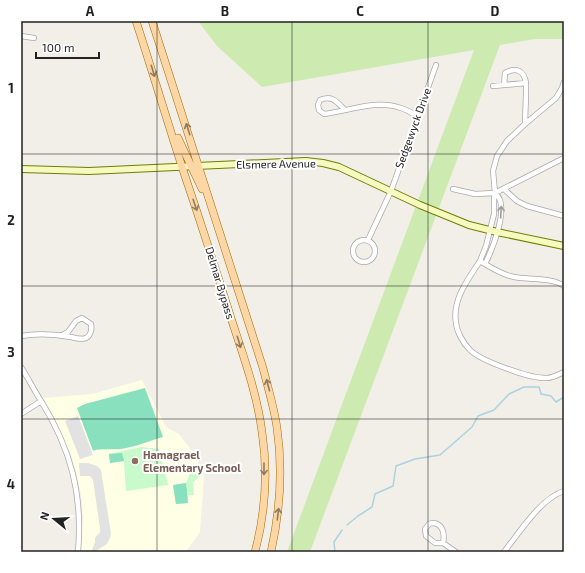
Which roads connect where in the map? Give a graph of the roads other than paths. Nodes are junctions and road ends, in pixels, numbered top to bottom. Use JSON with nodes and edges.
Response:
{"nodes":[{"id":1,"x":136,"y":21,"type":"edge"},
{"id":2,"x":152,"y":21,"type":"edge"},
{"id":3,"x":21,"y":36,"type":"edge"},
{"id":4,"x":34,"y":38,"type":"dead end"},
{"id":5,"x":436,"y":65,"type":"dead end"},
{"id":6,"x":564,"y":82,"type":"edge"},
{"id":7,"x":526,"y":83,"type":"junction"},
{"id":8,"x":504,"y":85,"type":"junction"},
{"id":9,"x":493,"y":86,"type":"dead end"},
{"id":10,"x":158,"y":88,"type":"junction"},
{"id":11,"x":345,"y":110,"type":"junction"},
{"id":12,"x":418,"y":116,"type":"junction"},
{"id":13,"x":524,"y":124,"type":"junction"},
{"id":14,"x":564,"y":158,"type":"edge"},
{"id":15,"x":192,"y":167,"type":"junction"},
{"id":16,"x":200,"y":167,"type":"junction"},
{"id":17,"x":183,"y":168,"type":"junction"},
{"id":18,"x":21,"y":169,"type":"edge"},
{"id":19,"x":453,"y":189,"type":"dead end"},
{"id":20,"x":504,"y":189,"type":"junction"},
{"id":21,"x":391,"y":191,"type":"junction"},
{"id":22,"x":495,"y":193,"type":"junction"},
{"id":23,"x":564,"y":216,"type":"edge"},
{"id":24,"x":490,"y":231,"type":"junction"},
{"id":25,"x":497,"y":232,"type":"junction"},
{"id":26,"x":368,"y":240,"type":"junction"},
{"id":27,"x":564,"y":246,"type":"edge"},
{"id":28,"x":226,"y":252,"type":"junction"},
{"id":29,"x":480,"y":261,"type":"junction"},
{"id":30,"x":485,"y":264,"type":"junction"},
{"id":31,"x":564,"y":286,"type":"edge"},
{"id":32,"x":62,"y":335,"type":"junction"},
{"id":33,"x":21,"y":336,"type":"edge"},
{"id":34,"x":21,"y":367,"type":"edge"},
{"id":35,"x":564,"y":372,"type":"edge"},
{"id":36,"x":41,"y":401,"type":"junction"},
{"id":37,"x":21,"y":414,"type":"edge"},
{"id":38,"x":564,"y":491,"type":"edge"},
{"id":39,"x":443,"y":543,"type":"junction"},
{"id":40,"x":78,"y":552,"type":"edge"},
{"id":41,"x":255,"y":552,"type":"edge"},
{"id":42,"x":271,"y":552,"type":"edge"},
{"id":43,"x":456,"y":552,"type":"edge"},
{"id":44,"x":504,"y":552,"type":"edge"}],
"edges":[{"from":1,"to":10,"type":"main road","name":"Delmar Bypass","one_way":true},
{"from":16,"to":2,"type":"main road","name":"Delmar Bypass","one_way":true},
{"from":3,"to":4,"type":"street"},
{"from":5,"to":12,"type":"street","name":"Sedgewyck Drive"},
{"from":6,"to":13,"type":"street"},
{"from":7,"to":8,"type":"street"},
{"from":7,"to":8,"type":"street"},
{"from":7,"to":13,"type":"street"},
{"from":8,"to":9,"type":"street"},
{"from":10,"to":15,"type":"main road"},
{"from":10,"to":17,"type":"main road","name":"Delmar Bypass"},
{"from":11,"to":11,"type":"street"},
{"from":11,"to":12,"type":"street"},
{"from":12,"to":21,"type":"street","name":"Sedgewyck Drive"},
{"from":13,"to":22,"type":"street"},
{"from":14,"to":20,"type":"street"},
{"from":15,"to":16,"type":"main road","name":"Elsmere Avenue"},
{"from":15,"to":17,"type":"main road","name":"Elsmere Avenue"},
{"from":15,"to":28,"type":"main road"},
{"from":16,"to":21,"type":"main road","name":"Elsmere Avenue"},
{"from":16,"to":28,"type":"main road","name":"Delmar Bypass"},
{"from":17,"to":18,"type":"main road","name":"Elsmere Avenue"},
{"from":17,"to":41,"type":"main road","name":"Delmar Bypass","one_way":true},
{"from":19,"to":22,"type":"street"},
{"from":20,"to":22,"type":"street"},
{"from":20,"to":23,"type":"street"},
{"from":21,"to":24,"type":"main road","name":"Elsmere Avenue"},
{"from":21,"to":26,"type":"street","name":"Sedgewyck Drive"},
{"from":22,"to":24,"type":"street"},
{"from":25,"to":22,"type":"street","one_way":true},
{"from":24,"to":25,"type":"main road","name":"Elsmere Avenue"},
{"from":24,"to":29,"type":"street"},
{"from":25,"to":27,"type":"main road","name":"Elsmere Avenue"},
{"from":25,"to":30,"type":"street"},
{"from":26,"to":26,"type":"street"},
{"from":42,"to":28,"type":"main road","name":"Delmar Bypass","one_way":true},
{"from":29,"to":30,"type":"street"},
{"from":29,"to":35,"type":"street"},
{"from":30,"to":31,"type":"street"},
{"from":32,"to":32,"type":"street"},
{"from":32,"to":33,"type":"street"},
{"from":34,"to":36,"type":"street"},
{"from":36,"to":37,"type":"street"},
{"from":36,"to":40,"type":"street"},
{"from":38,"to":44,"type":"street"},
{"from":39,"to":39,"type":"street"},
{"from":39,"to":43,"type":"street"}]}
